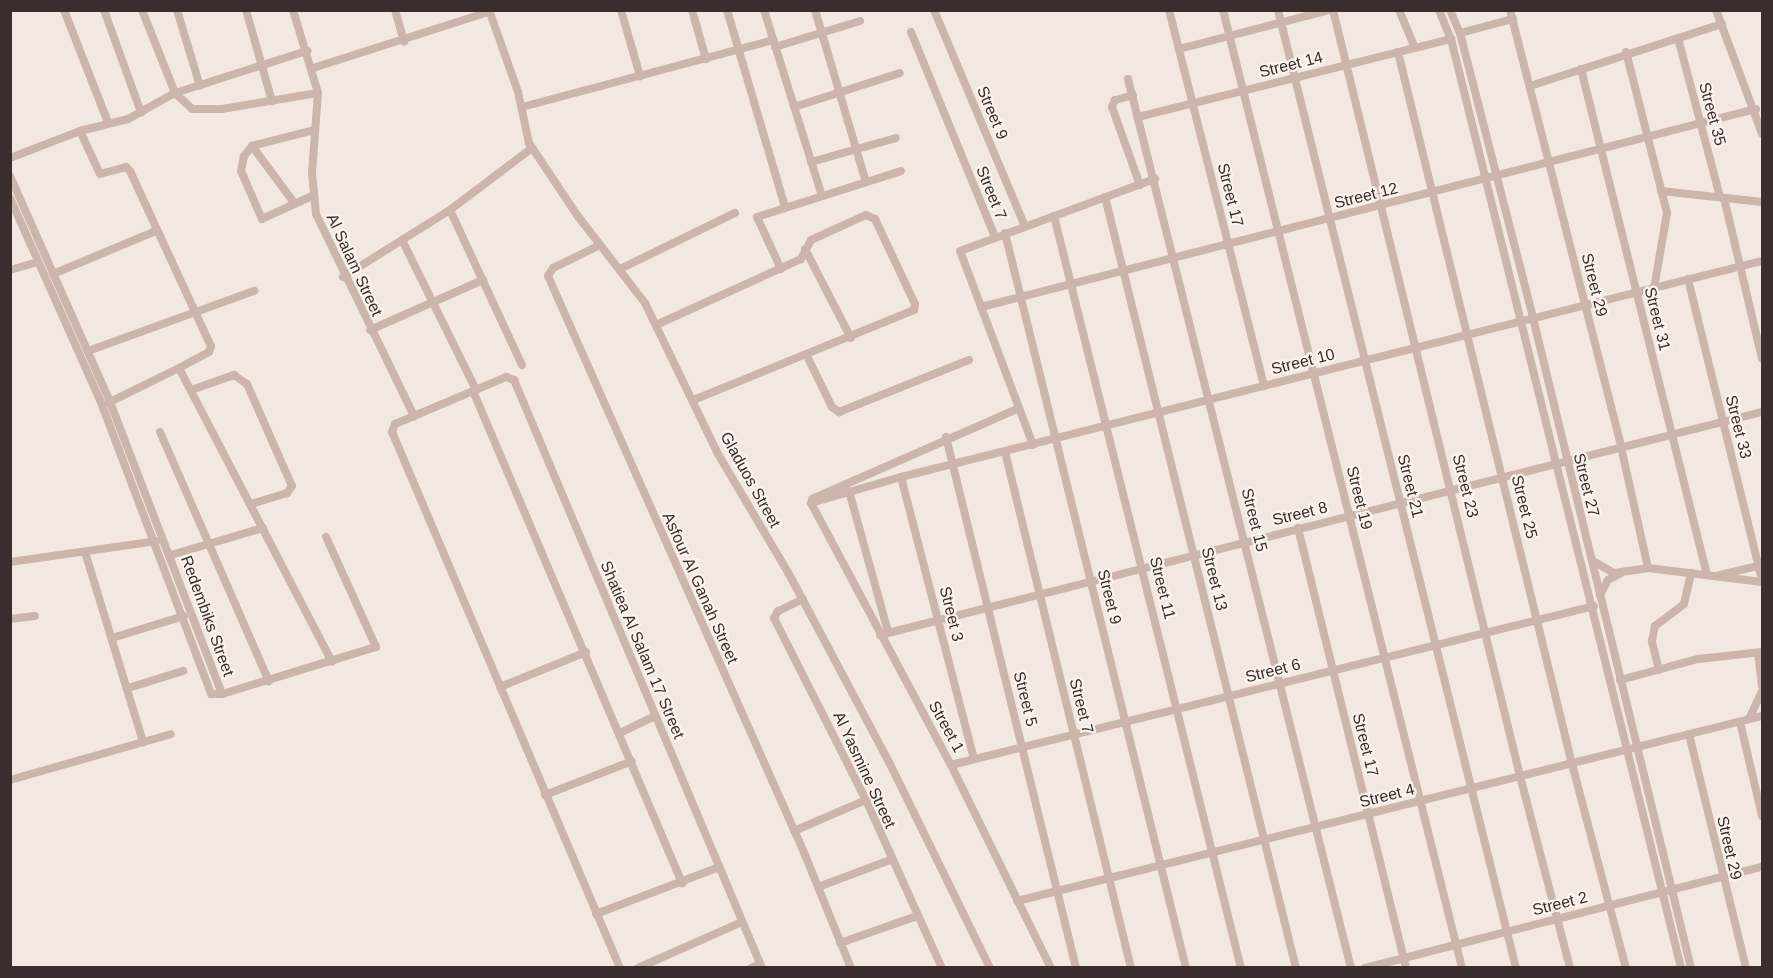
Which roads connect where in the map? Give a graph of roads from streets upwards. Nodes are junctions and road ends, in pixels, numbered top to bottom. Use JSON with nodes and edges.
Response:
{"nodes":[{"id":1,"x":64,"y":10,"type":"edge"},
{"id":2,"x":104,"y":10,"type":"edge"},
{"id":3,"x":142,"y":10,"type":"edge"},
{"id":4,"x":177,"y":10,"type":"edge"},
{"id":5,"x":246,"y":10,"type":"edge"},
{"id":6,"x":293,"y":10,"type":"edge"},
{"id":7,"x":395,"y":10,"type":"edge"},
{"id":8,"x":621,"y":10,"type":"edge"},
{"id":9,"x":692,"y":10,"type":"edge"},
{"id":10,"x":727,"y":10,"type":"edge"},
{"id":11,"x":764,"y":10,"type":"edge"},
{"id":12,"x":815,"y":10,"type":"edge"},
{"id":13,"x":934,"y":10,"type":"edge"},
{"id":14,"x":1169,"y":10,"type":"edge"},
{"id":15,"x":1223,"y":10,"type":"edge"},
{"id":16,"x":1278,"y":10,"type":"edge"},
{"id":17,"x":1331,"y":10,"type":"edge"},
{"id":18,"x":1399,"y":10,"type":"edge"},
{"id":19,"x":1439,"y":10,"type":"edge"},
{"id":20,"x":1450,"y":10,"type":"edge"},
{"id":21,"x":1510,"y":10,"type":"edge"},
{"id":22,"x":1716,"y":10,"type":"edge"},
{"id":23,"x":489,"y":11,"type":"edge"},
{"id":24,"x":1513,"y":19,"type":"junction"},
{"id":25,"x":860,"y":21,"type":"dead end"},
{"id":26,"x":1281,"y":23,"type":"junction"},
{"id":27,"x":1722,"y":24,"type":"junction"},
{"id":28,"x":822,"y":32,"type":"junction"},
{"id":29,"x":911,"y":32,"type":"dead end"},
{"id":30,"x":1460,"y":33,"type":"junction"},
{"id":31,"x":1230,"y":36,"type":"junction"},
{"id":32,"x":1678,"y":38,"type":"junction"},
{"id":33,"x":1451,"y":39,"type":"junction"},
{"id":34,"x":404,"y":42,"type":"junction"},
{"id":35,"x":774,"y":44,"type":"junction"},
{"id":36,"x":1415,"y":48,"type":"junction"},
{"id":37,"x":1179,"y":49,"type":"junction"},
{"id":38,"x":739,"y":50,"type":"junction"},
{"id":39,"x":307,"y":51,"type":"junction"},
{"id":40,"x":1398,"y":52,"type":"junction"},
{"id":41,"x":1626,"y":52,"type":"junction"},
{"id":42,"x":706,"y":59,"type":"junction"},
{"id":43,"x":1347,"y":65,"type":"junction"},
{"id":44,"x":261,"y":66,"type":"junction"},
{"id":45,"x":314,"y":68,"type":"junction"},
{"id":46,"x":1581,"y":69,"type":"junction"},
{"id":47,"x":900,"y":73,"type":"dead end"},
{"id":48,"x":640,"y":76,"type":"junction"},
{"id":49,"x":1296,"y":78,"type":"junction"},
{"id":50,"x":1128,"y":79,"type":"dead end"},
{"id":51,"x":200,"y":86,"type":"junction"},
{"id":52,"x":1530,"y":86,"type":"junction"},
{"id":53,"x":1244,"y":91,"type":"junction"},
{"id":54,"x":840,"y":92,"type":"junction"},
{"id":55,"x":175,"y":93,"type":"junction"},
{"id":56,"x":318,"y":93,"type":"junction"},
{"id":57,"x":1132,"y":95,"type":"junction"},
{"id":58,"x":272,"y":101,"type":"junction"},
{"id":59,"x":1193,"y":104,"type":"junction"},
{"id":60,"x":522,"y":107,"type":"junction"},
{"id":61,"x":794,"y":107,"type":"junction"},
{"id":62,"x":1756,"y":109,"type":"junction"},
{"id":63,"x":141,"y":112,"type":"junction"},
{"id":64,"x":1138,"y":117,"type":"junction"},
{"id":65,"x":108,"y":123,"type":"junction"},
{"id":66,"x":1701,"y":123,"type":"junction"},
{"id":67,"x":315,"y":130,"type":"junction"},
{"id":68,"x":80,"y":131,"type":"junction"},
{"id":69,"x":1762,"y":134,"type":"edge"},
{"id":70,"x":1648,"y":137,"type":"junction"},
{"id":71,"x":896,"y":138,"type":"dead end"},
{"id":72,"x":252,"y":146,"type":"junction"},
{"id":73,"x":532,"y":148,"type":"junction"},
{"id":74,"x":857,"y":149,"type":"junction"},
{"id":75,"x":1600,"y":149,"type":"junction"},
{"id":76,"x":10,"y":158,"type":"edge"},
{"id":77,"x":811,"y":162,"type":"junction"},
{"id":78,"x":1549,"y":162,"type":"junction"},
{"id":79,"x":901,"y":171,"type":"dead end"},
{"id":80,"x":10,"y":176,"type":"edge"},
{"id":81,"x":1496,"y":176,"type":"junction"},
{"id":82,"x":1486,"y":178,"type":"junction"},
{"id":83,"x":1155,"y":179,"type":"junction"},
{"id":84,"x":866,"y":182,"type":"junction"},
{"id":85,"x":1140,"y":185,"type":"junction"},
{"id":86,"x":1661,"y":191,"type":"junction"},
{"id":87,"x":1433,"y":193,"type":"junction"},
{"id":88,"x":312,"y":196,"type":"junction"},
{"id":89,"x":822,"y":196,"type":"junction"},
{"id":90,"x":1105,"y":197,"type":"junction"},
{"id":91,"x":10,"y":198,"type":"edge"},
{"id":92,"x":1722,"y":198,"type":"junction"},
{"id":93,"x":1762,"y":202,"type":"edge"},
{"id":94,"x":295,"y":204,"type":"junction"},
{"id":95,"x":1381,"y":206,"type":"junction"},
{"id":96,"x":785,"y":207,"type":"junction"},
{"id":97,"x":450,"y":210,"type":"junction"},
{"id":98,"x":735,"y":213,"type":"dead end"},
{"id":99,"x":1054,"y":216,"type":"junction"},
{"id":100,"x":1330,"y":219,"type":"junction"},
{"id":101,"x":1025,"y":226,"type":"junction"},
{"id":102,"x":156,"y":231,"type":"junction"},
{"id":103,"x":1279,"y":232,"type":"junction"},
{"id":104,"x":1005,"y":233,"type":"junction"},
{"id":105,"x":995,"y":237,"type":"junction"},
{"id":106,"x":404,"y":242,"type":"junction"},
{"id":107,"x":600,"y":244,"type":"junction"},
{"id":108,"x":1228,"y":245,"type":"junction"},
{"id":109,"x":805,"y":249,"type":"junction"},
{"id":110,"x":1175,"y":258,"type":"junction"},
{"id":111,"x":1762,"y":261,"type":"edge"},
{"id":112,"x":38,"y":262,"type":"junction"},
{"id":113,"x":1739,"y":267,"type":"junction"},
{"id":114,"x":620,"y":269,"type":"junction"},
{"id":115,"x":781,"y":269,"type":"junction"},
{"id":116,"x":10,"y":270,"type":"edge"},
{"id":117,"x":1124,"y":271,"type":"junction"},
{"id":118,"x":53,"y":274,"type":"junction"},
{"id":119,"x":343,"y":276,"type":"junction"},
{"id":120,"x":1688,"y":279,"type":"junction"},
{"id":121,"x":483,"y":280,"type":"junction"},
{"id":122,"x":1073,"y":284,"type":"junction"},
{"id":123,"x":1654,"y":288,"type":"junction"},
{"id":124,"x":254,"y":291,"type":"dead end"},
{"id":125,"x":1636,"y":292,"type":"junction"},
{"id":126,"x":1021,"y":297,"type":"junction"},
{"id":127,"x":434,"y":303,"type":"junction"},
{"id":128,"x":1585,"y":305,"type":"junction"},
{"id":129,"x":981,"y":307,"type":"junction"},
{"id":130,"x":195,"y":312,"type":"junction"},
{"id":131,"x":1533,"y":318,"type":"junction"},
{"id":132,"x":1522,"y":320,"type":"junction"},
{"id":133,"x":656,"y":324,"type":"junction"},
{"id":134,"x":370,"y":330,"type":"junction"},
{"id":135,"x":1468,"y":334,"type":"junction"},
{"id":136,"x":851,"y":338,"type":"junction"},
{"id":137,"x":1417,"y":348,"type":"junction"},
{"id":138,"x":88,"y":351,"type":"junction"},
{"id":139,"x":807,"y":356,"type":"junction"},
{"id":140,"x":1762,"y":358,"type":"edge"},
{"id":141,"x":969,"y":360,"type":"dead end"},
{"id":142,"x":1366,"y":361,"type":"junction"},
{"id":143,"x":522,"y":365,"type":"dead end"},
{"id":144,"x":179,"y":368,"type":"junction"},
{"id":145,"x":1313,"y":374,"type":"junction"},
{"id":146,"x":1264,"y":386,"type":"junction"},
{"id":147,"x":191,"y":390,"type":"junction"},
{"id":148,"x":475,"y":390,"type":"junction"},
{"id":149,"x":693,"y":400,"type":"junction"},
{"id":150,"x":1210,"y":400,"type":"junction"},
{"id":151,"x":106,"y":404,"type":"junction"},
{"id":152,"x":1019,"y":408,"type":"junction"},
{"id":153,"x":1159,"y":412,"type":"junction"},
{"id":154,"x":1762,"y":412,"type":"edge"},
{"id":155,"x":414,"y":416,"type":"junction"},
{"id":156,"x":1723,"y":422,"type":"junction"},
{"id":157,"x":1108,"y":425,"type":"junction"},
{"id":158,"x":160,"y":432,"type":"dead end"},
{"id":159,"x":1672,"y":434,"type":"junction"},
{"id":160,"x":945,"y":437,"type":"junction"},
{"id":161,"x":1056,"y":438,"type":"junction"},
{"id":162,"x":1033,"y":445,"type":"junction"},
{"id":163,"x":1621,"y":447,"type":"junction"},
{"id":164,"x":1005,"y":452,"type":"junction"},
{"id":165,"x":1566,"y":461,"type":"junction"},
{"id":166,"x":1556,"y":463,"type":"junction"},
{"id":167,"x":952,"y":464,"type":"junction"},
{"id":168,"x":1503,"y":476,"type":"junction"},
{"id":169,"x":901,"y":477,"type":"junction"},
{"id":170,"x":1452,"y":489,"type":"junction"},
{"id":171,"x":849,"y":490,"type":"junction"},
{"id":172,"x":1400,"y":502,"type":"junction"},
{"id":173,"x":811,"y":503,"type":"junction"},
{"id":174,"x":251,"y":504,"type":"junction"},
{"id":175,"x":1349,"y":515,"type":"junction"},
{"id":176,"x":263,"y":528,"type":"junction"},
{"id":177,"x":1298,"y":528,"type":"junction"},
{"id":178,"x":326,"y":537,"type":"dead end"},
{"id":179,"x":157,"y":541,"type":"junction"},
{"id":180,"x":1245,"y":542,"type":"junction"},
{"id":181,"x":209,"y":543,"type":"junction"},
{"id":182,"x":86,"y":552,"type":"junction"},
{"id":183,"x":171,"y":555,"type":"junction"},
{"id":184,"x":1194,"y":555,"type":"junction"},
{"id":185,"x":1592,"y":560,"type":"junction"},
{"id":186,"x":10,"y":562,"type":"edge"},
{"id":187,"x":1761,"y":566,"type":"edge"},
{"id":188,"x":1143,"y":567,"type":"junction"},
{"id":189,"x":1648,"y":568,"type":"junction"},
{"id":190,"x":1623,"y":572,"type":"junction"},
{"id":191,"x":1691,"y":573,"type":"junction"},
{"id":192,"x":1711,"y":576,"type":"junction"},
{"id":193,"x":1091,"y":581,"type":"junction"},
{"id":194,"x":1762,"y":581,"type":"edge"},
{"id":195,"x":1040,"y":594,"type":"junction"},
{"id":196,"x":1600,"y":594,"type":"junction"},
{"id":197,"x":803,"y":599,"type":"junction"},
{"id":198,"x":1602,"y":604,"type":"junction"},
{"id":199,"x":1592,"y":606,"type":"junction"},
{"id":200,"x":988,"y":607,"type":"junction"},
{"id":201,"x":35,"y":616,"type":"dead end"},
{"id":202,"x":184,"y":616,"type":"junction"},
{"id":203,"x":10,"y":619,"type":"edge"},
{"id":204,"x":939,"y":620,"type":"junction"},
{"id":205,"x":1538,"y":620,"type":"junction"},
{"id":206,"x":888,"y":632,"type":"junction"},
{"id":207,"x":1487,"y":632,"type":"junction"},
{"id":208,"x":880,"y":635,"type":"junction"},
{"id":209,"x":112,"y":638,"type":"junction"},
{"id":210,"x":1437,"y":645,"type":"junction"},
{"id":211,"x":586,"y":652,"type":"junction"},
{"id":212,"x":1760,"y":652,"type":"edge"},
{"id":213,"x":1384,"y":658,"type":"junction"},
{"id":214,"x":332,"y":662,"type":"junction"},
{"id":215,"x":1333,"y":670,"type":"junction"},
{"id":216,"x":1659,"y":670,"type":"junction"},
{"id":217,"x":183,"y":671,"type":"dead end"},
{"id":218,"x":1620,"y":680,"type":"junction"},
{"id":219,"x":269,"y":681,"type":"junction"},
{"id":220,"x":1281,"y":683,"type":"junction"},
{"id":221,"x":1762,"y":686,"type":"edge"},
{"id":222,"x":500,"y":687,"type":"junction"},
{"id":223,"x":128,"y":688,"type":"junction"},
{"id":224,"x":1762,"y":691,"type":"edge"},
{"id":225,"x":222,"y":694,"type":"junction"},
{"id":226,"x":1229,"y":696,"type":"junction"},
{"id":227,"x":1178,"y":709,"type":"junction"},
{"id":228,"x":655,"y":716,"type":"junction"},
{"id":229,"x":1762,"y":716,"type":"edge"},
{"id":230,"x":1749,"y":719,"type":"junction"},
{"id":231,"x":1126,"y":722,"type":"junction"},
{"id":232,"x":1740,"y":722,"type":"junction"},
{"id":233,"x":620,"y":733,"type":"junction"},
{"id":234,"x":171,"y":734,"type":"dead end"},
{"id":235,"x":1689,"y":734,"type":"junction"},
{"id":236,"x":1074,"y":735,"type":"junction"},
{"id":237,"x":143,"y":742,"type":"junction"},
{"id":238,"x":1023,"y":747,"type":"junction"},
{"id":239,"x":1631,"y":749,"type":"junction"},
{"id":240,"x":974,"y":759,"type":"junction"},
{"id":241,"x":632,"y":761,"type":"junction"},
{"id":242,"x":1572,"y":764,"type":"junction"},
{"id":243,"x":951,"y":765,"type":"junction"},
{"id":244,"x":1520,"y":776,"type":"junction"},
{"id":245,"x":10,"y":780,"type":"edge"},
{"id":246,"x":1472,"y":789,"type":"junction"},
{"id":247,"x":545,"y":795,"type":"junction"},
{"id":248,"x":866,"y":800,"type":"junction"},
{"id":249,"x":1420,"y":801,"type":"junction"},
{"id":250,"x":1368,"y":814,"type":"junction"},
{"id":251,"x":1762,"y":816,"type":"edge"},
{"id":252,"x":1316,"y":827,"type":"junction"},
{"id":253,"x":794,"y":831,"type":"junction"},
{"id":254,"x":1264,"y":840,"type":"junction"},
{"id":255,"x":1213,"y":852,"type":"junction"},
{"id":256,"x":890,"y":860,"type":"junction"},
{"id":257,"x":1161,"y":865,"type":"junction"},
{"id":258,"x":719,"y":867,"type":"junction"},
{"id":259,"x":1762,"y":867,"type":"edge"},
{"id":260,"x":1722,"y":877,"type":"junction"},
{"id":261,"x":1109,"y":878,"type":"junction"},
{"id":262,"x":682,"y":883,"type":"junction"},
{"id":263,"x":818,"y":887,"type":"junction"},
{"id":264,"x":1672,"y":890,"type":"junction"},
{"id":265,"x":1057,"y":891,"type":"junction"},
{"id":266,"x":1662,"y":892,"type":"junction"},
{"id":267,"x":1017,"y":901,"type":"junction"},
{"id":268,"x":1611,"y":906,"type":"junction"},
{"id":269,"x":596,"y":914,"type":"junction"},
{"id":270,"x":917,"y":916,"type":"junction"},
{"id":271,"x":1558,"y":919,"type":"junction"},
{"id":272,"x":742,"y":922,"type":"junction"},
{"id":273,"x":1507,"y":932,"type":"junction"},
{"id":274,"x":840,"y":943,"type":"junction"},
{"id":275,"x":1456,"y":945,"type":"junction"},
{"id":276,"x":1404,"y":958,"type":"junction"},
{"id":277,"x":761,"y":966,"type":"edge"},
{"id":278,"x":620,"y":968,"type":"edge"},
{"id":279,"x":638,"y":968,"type":"edge"},
{"id":280,"x":751,"y":968,"type":"edge"},
{"id":281,"x":851,"y":968,"type":"edge"},
{"id":282,"x":942,"y":968,"type":"edge"},
{"id":283,"x":990,"y":968,"type":"edge"},
{"id":284,"x":1051,"y":968,"type":"edge"},
{"id":285,"x":1076,"y":968,"type":"edge"},
{"id":286,"x":1131,"y":968,"type":"edge"},
{"id":287,"x":1186,"y":968,"type":"edge"},
{"id":288,"x":1241,"y":968,"type":"edge"},
{"id":289,"x":1296,"y":968,"type":"edge"},
{"id":290,"x":1351,"y":968,"type":"edge"},
{"id":291,"x":1365,"y":968,"type":"edge"},
{"id":292,"x":1406,"y":968,"type":"edge"},
{"id":293,"x":1462,"y":968,"type":"edge"},
{"id":294,"x":1516,"y":968,"type":"edge"},
{"id":295,"x":1570,"y":968,"type":"edge"},
{"id":296,"x":1626,"y":968,"type":"edge"},
{"id":297,"x":1681,"y":968,"type":"edge"},
{"id":298,"x":1691,"y":968,"type":"edge"},
{"id":299,"x":1746,"y":968,"type":"edge"}],
"edges":[{"from":1,"to":65,"type":"street"},
{"from":2,"to":63,"type":"street"},
{"from":3,"to":55,"type":"street"},
{"from":4,"to":51,"type":"street"},
{"from":5,"to":44,"type":"street"},
{"from":6,"to":39,"type":"street","name":"Al Salam Street"},
{"from":7,"to":34,"type":"street"},
{"from":8,"to":48,"type":"street"},
{"from":9,"to":42,"type":"street"},
{"from":10,"to":38,"type":"street"},
{"from":11,"to":35,"type":"street"},
{"from":12,"to":28,"type":"street"},
{"from":13,"to":101,"type":"street","name":"Street 9"},
{"from":14,"to":37,"type":"street","name":"Street 17"},
{"from":15,"to":31,"type":"street","name":"Street 19"},
{"from":16,"to":26,"type":"street","name":"Street 21"},
{"from":17,"to":26,"type":"street"},
{"from":17,"to":43,"type":"street","name":"Street 23"},
{"from":18,"to":36,"type":"street"},
{"from":19,"to":33,"type":"street","name":"Street 27"},
{"from":20,"to":30,"type":"street","name":"Street 27"},
{"from":21,"to":24,"type":"street","name":"Street 29"},
{"from":22,"to":27,"type":"street"},
{"from":23,"to":34,"type":"street"},
{"from":23,"to":60,"type":"street","name":"Gladuos Street"},
{"from":24,"to":30,"type":"street"},
{"from":24,"to":52,"type":"street","name":"Street 29"},
{"from":25,"to":28,"type":"street"},
{"from":26,"to":31,"type":"street"},
{"from":26,"to":49,"type":"street","name":"Street 21"},
{"from":27,"to":32,"type":"street"},
{"from":27,"to":62,"type":"street"},
{"from":28,"to":35,"type":"street"},
{"from":28,"to":54,"type":"street"},
{"from":29,"to":105,"type":"street","name":"Street 7"},
{"from":30,"to":81,"type":"street","name":"Street 27"},
{"from":31,"to":37,"type":"street"},
{"from":31,"to":53,"type":"street","name":"Street 19"},
{"from":32,"to":41,"type":"street"},
{"from":32,"to":66,"type":"street","name":"Street 35"},
{"from":33,"to":36,"type":"street","name":"Street 14"},
{"from":33,"to":82,"type":"street","name":"Street 27"},
{"from":34,"to":45,"type":"street"},
{"from":35,"to":38,"type":"street"},
{"from":35,"to":61,"type":"street"},
{"from":36,"to":40,"type":"street","name":"Street 14"},
{"from":37,"to":59,"type":"street","name":"Street 17"},
{"from":38,"to":42,"type":"street"},
{"from":38,"to":96,"type":"street"},
{"from":39,"to":44,"type":"street"},
{"from":39,"to":45,"type":"street","name":"Al Salam Street"},
{"from":40,"to":43,"type":"street","name":"Street 14"},
{"from":40,"to":87,"type":"street","name":"Street 25"},
{"from":41,"to":46,"type":"street"},
{"from":41,"to":70,"type":"street"},
{"from":42,"to":48,"type":"street"},
{"from":43,"to":49,"type":"street","name":"Street 14"},
{"from":43,"to":95,"type":"street","name":"Street 23"},
{"from":44,"to":51,"type":"street"},
{"from":44,"to":58,"type":"street"},
{"from":45,"to":56,"type":"street","name":"Al Salam Street"},
{"from":46,"to":52,"type":"street"},
{"from":46,"to":75,"type":"street","name":"Street 31"},
{"from":47,"to":54,"type":"street"},
{"from":48,"to":60,"type":"street"},
{"from":49,"to":53,"type":"street","name":"Street 14"},
{"from":49,"to":100,"type":"street","name":"Street 21"},
{"from":50,"to":57,"type":"street","name":"Street 15"},
{"from":51,"to":55,"type":"street"},
{"from":52,"to":78,"type":"street","name":"Street 29"},
{"from":53,"to":59,"type":"street","name":"Street 14"},
{"from":53,"to":103,"type":"street","name":"Street 19"},
{"from":54,"to":61,"type":"street"},
{"from":54,"to":74,"type":"street"},
{"from":55,"to":58,"type":"street"},
{"from":55,"to":63,"type":"street"},
{"from":56,"to":58,"type":"street"},
{"from":56,"to":67,"type":"street","name":"Al Salam Street"},
{"from":57,"to":64,"type":"street","name":"Street 15"},
{"from":57,"to":85,"type":"street"},
{"from":59,"to":64,"type":"street","name":"Street 14"},
{"from":59,"to":108,"type":"street","name":"Street 17"},
{"from":60,"to":73,"type":"street","name":"Gladuos Street"},
{"from":61,"to":77,"type":"street"},
{"from":62,"to":66,"type":"street","name":"Street 12"},
{"from":62,"to":69,"type":"street"},
{"from":63,"to":65,"type":"street"},
{"from":64,"to":83,"type":"street","name":"Street 15"},
{"from":65,"to":68,"type":"street"},
{"from":66,"to":70,"type":"street","name":"Street 12"},
{"from":66,"to":92,"type":"street","name":"Street 35"},
{"from":67,"to":72,"type":"street"},
{"from":67,"to":88,"type":"street","name":"Al Salam Street"},
{"from":68,"to":76,"type":"street"},
{"from":68,"to":102,"type":"street"},
{"from":70,"to":75,"type":"street","name":"Street 12"},
{"from":70,"to":86,"type":"street"},
{"from":71,"to":74,"type":"street"},
{"from":72,"to":94,"type":"street"},
{"from":72,"to":94,"type":"street"},
{"from":73,"to":97,"type":"street"},
{"from":73,"to":107,"type":"street","name":"Gladuos Street"},
{"from":74,"to":77,"type":"street"},
{"from":74,"to":84,"type":"street"},
{"from":75,"to":78,"type":"street","name":"Street 12"},
{"from":75,"to":125,"type":"street","name":"Street 31"},
{"from":77,"to":89,"type":"street"},
{"from":78,"to":81,"type":"street","name":"Street 12"},
{"from":78,"to":128,"type":"street","name":"Street 29"},
{"from":79,"to":84,"type":"street"},
{"from":80,"to":118,"type":"street","name":"Redembiks Street"},
{"from":81,"to":82,"type":"street","name":"Street 12"},
{"from":81,"to":131,"type":"street","name":"Street 27"},
{"from":82,"to":87,"type":"street","name":"Street 12"},
{"from":82,"to":132,"type":"street","name":"Street 27"},
{"from":83,"to":85,"type":"street"},
{"from":83,"to":110,"type":"street","name":"Street 15"},
{"from":84,"to":89,"type":"street"},
{"from":85,"to":90,"type":"street"},
{"from":86,"to":92,"type":"street"},
{"from":86,"to":123,"type":"street"},
{"from":87,"to":95,"type":"street","name":"Street 12"},
{"from":87,"to":135,"type":"street","name":"Street 25"},
{"from":88,"to":94,"type":"street"},
{"from":88,"to":119,"type":"street","name":"Al Salam Street"},
{"from":89,"to":96,"type":"street"},
{"from":90,"to":99,"type":"street"},
{"from":90,"to":117,"type":"street","name":"Street 13"},
{"from":91,"to":112,"type":"street","name":"Redembiks Street"},
{"from":92,"to":93,"type":"street"},
{"from":92,"to":113,"type":"street","name":"Street 35"},
{"from":95,"to":100,"type":"street","name":"Street 12"},
{"from":95,"to":137,"type":"street","name":"Street 23"},
{"from":96,"to":115,"type":"street"},
{"from":97,"to":106,"type":"street"},
{"from":97,"to":121,"type":"street"},
{"from":98,"to":114,"type":"street"},
{"from":99,"to":101,"type":"street"},
{"from":99,"to":122,"type":"street","name":"Street 11"},
{"from":100,"to":103,"type":"street","name":"Street 12"},
{"from":100,"to":142,"type":"street","name":"Street 21"},
{"from":101,"to":104,"type":"street"},
{"from":102,"to":118,"type":"street"},
{"from":102,"to":130,"type":"street"},
{"from":103,"to":108,"type":"street","name":"Street 12"},
{"from":103,"to":145,"type":"street","name":"Street 19"},
{"from":104,"to":105,"type":"street"},
{"from":104,"to":126,"type":"street","name":"Street 9"},
{"from":105,"to":129,"type":"street","name":"Street 7"},
{"from":106,"to":119,"type":"street"},
{"from":106,"to":127,"type":"street"},
{"from":107,"to":114,"type":"street","name":"Gladuos Street"},
{"from":107,"to":253,"type":"street","name":"Asfour Al Ganah Street"},
{"from":108,"to":110,"type":"street","name":"Street 12"},
{"from":108,"to":146,"type":"street","name":"Street 17"},
{"from":109,"to":115,"type":"street"},
{"from":109,"to":136,"type":"street"},
{"from":109,"to":136,"type":"street"},
{"from":110,"to":117,"type":"street","name":"Street 12"},
{"from":110,"to":150,"type":"street","name":"Street 15"},
{"from":111,"to":113,"type":"street","name":"Street 10"},
{"from":112,"to":116,"type":"street"},
{"from":112,"to":151,"type":"street","name":"Redembiks Street"},
{"from":113,"to":120,"type":"street","name":"Street 10"},
{"from":113,"to":140,"type":"street","name":"Street 35"},
{"from":114,"to":133,"type":"street","name":"Gladuos Street"},
{"from":115,"to":133,"type":"street"},
{"from":117,"to":122,"type":"street","name":"Street 12"},
{"from":117,"to":153,"type":"street","name":"Street 13"},
{"from":118,"to":138,"type":"street","name":"Redembiks Street"},
{"from":119,"to":134,"type":"street","name":"Al Salam Street"},
{"from":120,"to":123,"type":"street","name":"Street 10"},
{"from":120,"to":156,"type":"street","name":"Street 33"},
{"from":121,"to":127,"type":"street"},
{"from":121,"to":143,"type":"street"},
{"from":122,"to":126,"type":"street","name":"Street 12"},
{"from":122,"to":157,"type":"street","name":"Street 11"},
{"from":123,"to":125,"type":"street","name":"Street 10"},
{"from":124,"to":130,"type":"street"},
{"from":125,"to":128,"type":"street","name":"Street 10"},
{"from":125,"to":159,"type":"street","name":"Street 31"},
{"from":126,"to":129,"type":"street","name":"Street 12"},
{"from":126,"to":161,"type":"street","name":"Street 9"},
{"from":127,"to":134,"type":"street"},
{"from":127,"to":148,"type":"street"},
{"from":128,"to":131,"type":"street","name":"Street 10"},
{"from":128,"to":163,"type":"street","name":"Street 29"},
{"from":129,"to":152,"type":"street","name":"Street 7"},
{"from":130,"to":138,"type":"street"},
{"from":130,"to":144,"type":"street"},
{"from":131,"to":132,"type":"street","name":"Street 10"},
{"from":131,"to":165,"type":"street","name":"Street 27"},
{"from":132,"to":135,"type":"street","name":"Street 10"},
{"from":132,"to":166,"type":"street","name":"Street 27"},
{"from":133,"to":149,"type":"street","name":"Gladuos Street"},
{"from":134,"to":155,"type":"street","name":"Al Salam Street"},
{"from":135,"to":137,"type":"street","name":"Street 10"},
{"from":135,"to":168,"type":"street","name":"Street 25"},
{"from":136,"to":139,"type":"street"},
{"from":137,"to":142,"type":"street","name":"Street 10"},
{"from":137,"to":170,"type":"street","name":"Street 23"},
{"from":138,"to":151,"type":"street","name":"Redembiks Street"},
{"from":139,"to":141,"type":"street"},
{"from":139,"to":149,"type":"street"},
{"from":142,"to":145,"type":"street","name":"Street 10"},
{"from":142,"to":172,"type":"street","name":"Street 21"},
{"from":144,"to":147,"type":"street"},
{"from":144,"to":151,"type":"street"},
{"from":145,"to":146,"type":"street","name":"Street 10"},
{"from":145,"to":175,"type":"street","name":"Street 19"},
{"from":146,"to":150,"type":"street","name":"Street 10"},
{"from":147,"to":174,"type":"street"},
{"from":147,"to":174,"type":"street"},
{"from":148,"to":155,"type":"street","name":"Shatiea Al Salam 17 Street"},
{"from":148,"to":211,"type":"street"},
{"from":148,"to":228,"type":"street","name":"Shatiea Al Salam 17 Street"},
{"from":149,"to":197,"type":"street","name":"Gladuos Street"},
{"from":150,"to":153,"type":"street","name":"Street 10"},
{"from":150,"to":180,"type":"street","name":"Street 15"},
{"from":151,"to":179,"type":"street","name":"Redembiks Street"},
{"from":151,"to":183,"type":"street","name":"Redembiks Street"},
{"from":152,"to":160,"type":"street"},
{"from":152,"to":162,"type":"street","name":"Street 7"},
{"from":153,"to":157,"type":"street","name":"Street 10"},
{"from":153,"to":184,"type":"street","name":"Street 13"},
{"from":154,"to":156,"type":"street","name":"Street 8"},
{"from":155,"to":222,"type":"street","name":"Shatiea Al Salam 17 Street"},
{"from":156,"to":159,"type":"street","name":"Street 8"},
{"from":156,"to":187,"type":"street","name":"Street 33"},
{"from":157,"to":161,"type":"street","name":"Street 10"},
{"from":157,"to":188,"type":"street","name":"Street 11"},
{"from":158,"to":181,"type":"street"},
{"from":159,"to":163,"type":"street","name":"Street 8"},
{"from":159,"to":192,"type":"street","name":"Street 31"},
{"from":160,"to":167,"type":"street","name":"Street 5"},
{"from":160,"to":173,"type":"street"},
{"from":161,"to":162,"type":"street","name":"Street 10"},
{"from":161,"to":193,"type":"street","name":"Street 9"},
{"from":162,"to":164,"type":"street","name":"Street 10"},
{"from":163,"to":165,"type":"street","name":"Street 8"},
{"from":163,"to":189,"type":"street","name":"Street 29"},
{"from":164,"to":167,"type":"street","name":"Street 10"},
{"from":164,"to":195,"type":"street","name":"Street 7"},
{"from":165,"to":166,"type":"street","name":"Street 8"},
{"from":165,"to":185,"type":"street","name":"Street 27"},
{"from":166,"to":168,"type":"street","name":"Street 8"},
{"from":166,"to":199,"type":"street","name":"Street 27"},
{"from":167,"to":169,"type":"street","name":"Street 10"},
{"from":167,"to":200,"type":"street","name":"Street 5"},
{"from":168,"to":170,"type":"street","name":"Street 8"},
{"from":168,"to":205,"type":"street","name":"Street 25"},
{"from":169,"to":171,"type":"street","name":"Street 10"},
{"from":169,"to":204,"type":"street","name":"Street 3"},
{"from":170,"to":172,"type":"street","name":"Street 8"},
{"from":170,"to":207,"type":"street","name":"Street 23"},
{"from":171,"to":173,"type":"street","name":"Street 10"},
{"from":171,"to":206,"type":"street"},
{"from":172,"to":175,"type":"street","name":"Street 8"},
{"from":172,"to":210,"type":"street","name":"Street 21"},
{"from":173,"to":208,"type":"street","name":"Street 1"},
{"from":174,"to":176,"type":"street"},
{"from":175,"to":177,"type":"street","name":"Street 8"},
{"from":175,"to":213,"type":"street","name":"Street 19"},
{"from":176,"to":181,"type":"street"},
{"from":176,"to":214,"type":"street"},
{"from":177,"to":180,"type":"street","name":"Street 8"},
{"from":177,"to":215,"type":"street","name":"Street 17"},
{"from":178,"to":214,"type":"street"},
{"from":179,"to":182,"type":"street"},
{"from":179,"to":202,"type":"street","name":"Redembiks Street"},
{"from":180,"to":184,"type":"street","name":"Street 8"},
{"from":180,"to":220,"type":"street","name":"Street 15"},
{"from":181,"to":183,"type":"street"},
{"from":181,"to":219,"type":"street"},
{"from":182,"to":186,"type":"street"},
{"from":182,"to":209,"type":"street"},
{"from":183,"to":225,"type":"street","name":"Redembiks Street"},
{"from":184,"to":188,"type":"street","name":"Street 8"},
{"from":184,"to":226,"type":"street","name":"Street 13"},
{"from":185,"to":190,"type":"street"},
{"from":185,"to":196,"type":"street","name":"Street 27"},
{"from":187,"to":192,"type":"street"},
{"from":187,"to":194,"type":"street","name":"Street 33"},
{"from":188,"to":193,"type":"street","name":"Street 8"},
{"from":188,"to":227,"type":"street","name":"Street 11"},
{"from":189,"to":190,"type":"street"},
{"from":189,"to":191,"type":"street"},
{"from":190,"to":196,"type":"street"},
{"from":191,"to":192,"type":"street"},
{"from":191,"to":216,"type":"street"},
{"from":192,"to":194,"type":"street"},
{"from":193,"to":195,"type":"street","name":"Street 8"},
{"from":193,"to":231,"type":"street","name":"Street 9"},
{"from":195,"to":200,"type":"street","name":"Street 8"},
{"from":195,"to":236,"type":"street","name":"Street 7"},
{"from":196,"to":198,"type":"street","name":"Street 27"},
{"from":197,"to":248,"type":"street","name":"Al Yasmine Street"},
{"from":197,"to":283,"type":"street","name":"Gladuos Street"},
{"from":198,"to":199,"type":"street","name":"Street 6"},
{"from":198,"to":218,"type":"street","name":"Street 27"},
{"from":199,"to":205,"type":"street","name":"Street 6"},
{"from":199,"to":239,"type":"street","name":"Street 27"},
{"from":200,"to":204,"type":"street","name":"Street 8"},
{"from":200,"to":238,"type":"street","name":"Street 5"},
{"from":201,"to":203,"type":"street"},
{"from":202,"to":209,"type":"street"},
{"from":202,"to":225,"type":"street","name":"Redembiks Street"},
{"from":204,"to":206,"type":"street","name":"Street 8"},
{"from":204,"to":240,"type":"street","name":"Street 3"},
{"from":205,"to":207,"type":"street","name":"Street 6"},
{"from":205,"to":242,"type":"street","name":"Street 25"},
{"from":206,"to":208,"type":"street","name":"Street 8"},
{"from":207,"to":210,"type":"street","name":"Street 6"},
{"from":207,"to":244,"type":"street","name":"Street 23"},
{"from":208,"to":243,"type":"street","name":"Street 1"},
{"from":209,"to":223,"type":"street"},
{"from":210,"to":213,"type":"street","name":"Street 6"},
{"from":210,"to":246,"type":"street","name":"Street 21"},
{"from":211,"to":222,"type":"street"},
{"from":211,"to":233,"type":"street"},
{"from":212,"to":216,"type":"street"},
{"from":212,"to":221,"type":"street"},
{"from":213,"to":215,"type":"street","name":"Street 6"},
{"from":213,"to":249,"type":"street","name":"Street 19"},
{"from":214,"to":219,"type":"street"},
{"from":215,"to":220,"type":"street","name":"Street 6"},
{"from":215,"to":250,"type":"street","name":"Street 17"},
{"from":216,"to":218,"type":"street"},
{"from":217,"to":223,"type":"street"},
{"from":218,"to":239,"type":"street","name":"Street 27"},
{"from":219,"to":225,"type":"street"},
{"from":220,"to":226,"type":"street","name":"Street 6"},
{"from":220,"to":252,"type":"street","name":"Street 15"},
{"from":222,"to":247,"type":"street","name":"Shatiea Al Salam 17 Street"},
{"from":223,"to":237,"type":"street"},
{"from":224,"to":230,"type":"street"},
{"from":226,"to":227,"type":"street","name":"Street 6"},
{"from":226,"to":254,"type":"street","name":"Street 13"},
{"from":227,"to":231,"type":"street","name":"Street 6"},
{"from":227,"to":255,"type":"street","name":"Street 11"},
{"from":228,"to":233,"type":"street"},
{"from":228,"to":258,"type":"street","name":"Shatiea Al Salam 17 Street"},
{"from":229,"to":230,"type":"street","name":"Street 4"},
{"from":230,"to":232,"type":"street","name":"Street 4"},
{"from":231,"to":236,"type":"street","name":"Street 6"},
{"from":231,"to":257,"type":"street","name":"Street 9"},
{"from":232,"to":235,"type":"street","name":"Street 4"},
{"from":232,"to":251,"type":"street"},
{"from":233,"to":241,"type":"street"},
{"from":234,"to":237,"type":"street"},
{"from":235,"to":239,"type":"street","name":"Street 4"},
{"from":235,"to":260,"type":"street","name":"Street 29"},
{"from":236,"to":238,"type":"street","name":"Street 6"},
{"from":236,"to":261,"type":"street","name":"Street 7"},
{"from":237,"to":245,"type":"street"},
{"from":238,"to":240,"type":"street","name":"Street 6"},
{"from":238,"to":265,"type":"street","name":"Street 5"},
{"from":239,"to":242,"type":"street","name":"Street 4"},
{"from":239,"to":264,"type":"street","name":"Street 27"},
{"from":239,"to":266,"type":"street","name":"Street 27"},
{"from":240,"to":243,"type":"street","name":"Street 6"},
{"from":241,"to":247,"type":"street"},
{"from":241,"to":262,"type":"street"},
{"from":242,"to":244,"type":"street","name":"Street 4"},
{"from":242,"to":268,"type":"street","name":"Street 25"},
{"from":243,"to":267,"type":"street","name":"Street 1"},
{"from":244,"to":246,"type":"street","name":"Street 4"},
{"from":244,"to":271,"type":"street","name":"Street 23"},
{"from":246,"to":249,"type":"street","name":"Street 4"},
{"from":246,"to":273,"type":"street","name":"Street 21"},
{"from":247,"to":269,"type":"street","name":"Shatiea Al Salam 17 Street"},
{"from":248,"to":253,"type":"street"},
{"from":248,"to":256,"type":"street","name":"Al Yasmine Street"},
{"from":249,"to":250,"type":"street","name":"Street 4"},
{"from":249,"to":275,"type":"street","name":"Street 19"},
{"from":250,"to":252,"type":"street","name":"Street 4"},
{"from":250,"to":276,"type":"street","name":"Street 17"},
{"from":252,"to":254,"type":"street","name":"Street 4"},
{"from":252,"to":290,"type":"street","name":"Street 15"},
{"from":253,"to":263,"type":"street","name":"Asfour Al Ganah Street"},
{"from":254,"to":255,"type":"street","name":"Street 4"},
{"from":254,"to":289,"type":"street","name":"Street 13"},
{"from":255,"to":257,"type":"street","name":"Street 4"},
{"from":255,"to":288,"type":"street","name":"Street 11"},
{"from":256,"to":263,"type":"street"},
{"from":256,"to":270,"type":"street","name":"Al Yasmine Street"},
{"from":257,"to":261,"type":"street","name":"Street 4"},
{"from":257,"to":287,"type":"street","name":"Street 9"},
{"from":258,"to":262,"type":"street"},
{"from":258,"to":272,"type":"street","name":"Shatiea Al Salam 17 Street"},
{"from":259,"to":260,"type":"street","name":"Street 2"},
{"from":260,"to":264,"type":"street","name":"Street 2"},
{"from":260,"to":299,"type":"street","name":"Street 29"},
{"from":261,"to":265,"type":"street","name":"Street 4"},
{"from":261,"to":286,"type":"street","name":"Street 7"},
{"from":262,"to":269,"type":"street"},
{"from":263,"to":274,"type":"street","name":"Asfour Al Ganah Street"},
{"from":264,"to":266,"type":"street","name":"Street 2"},
{"from":264,"to":298,"type":"street","name":"Street 27"},
{"from":265,"to":267,"type":"street","name":"Street 4"},
{"from":265,"to":285,"type":"street","name":"Street 5"},
{"from":266,"to":268,"type":"street","name":"Street 2"},
{"from":266,"to":297,"type":"street","name":"Street 27"},
{"from":267,"to":284,"type":"street","name":"Street 1"},
{"from":268,"to":271,"type":"street","name":"Street 2"},
{"from":268,"to":296,"type":"street","name":"Street 25"},
{"from":269,"to":278,"type":"street","name":"Shatiea Al Salam 17 Street"},
{"from":270,"to":274,"type":"street"},
{"from":270,"to":282,"type":"street","name":"Al Yasmine Street"},
{"from":271,"to":273,"type":"street","name":"Street 2"},
{"from":271,"to":295,"type":"street","name":"Street 23"},
{"from":272,"to":277,"type":"street","name":"Shatiea Al Salam 17 Street"},
{"from":272,"to":279,"type":"street"},
{"from":273,"to":275,"type":"street","name":"Street 2"},
{"from":273,"to":294,"type":"street","name":"Street 21"},
{"from":274,"to":281,"type":"street","name":"Asfour Al Ganah Street"},
{"from":275,"to":276,"type":"street","name":"Street 2"},
{"from":275,"to":293,"type":"street","name":"Street 19"},
{"from":276,"to":291,"type":"street","name":"Street 2"},
{"from":276,"to":292,"type":"street","name":"Street 17"},
{"from":277,"to":280,"type":"street"}]}
